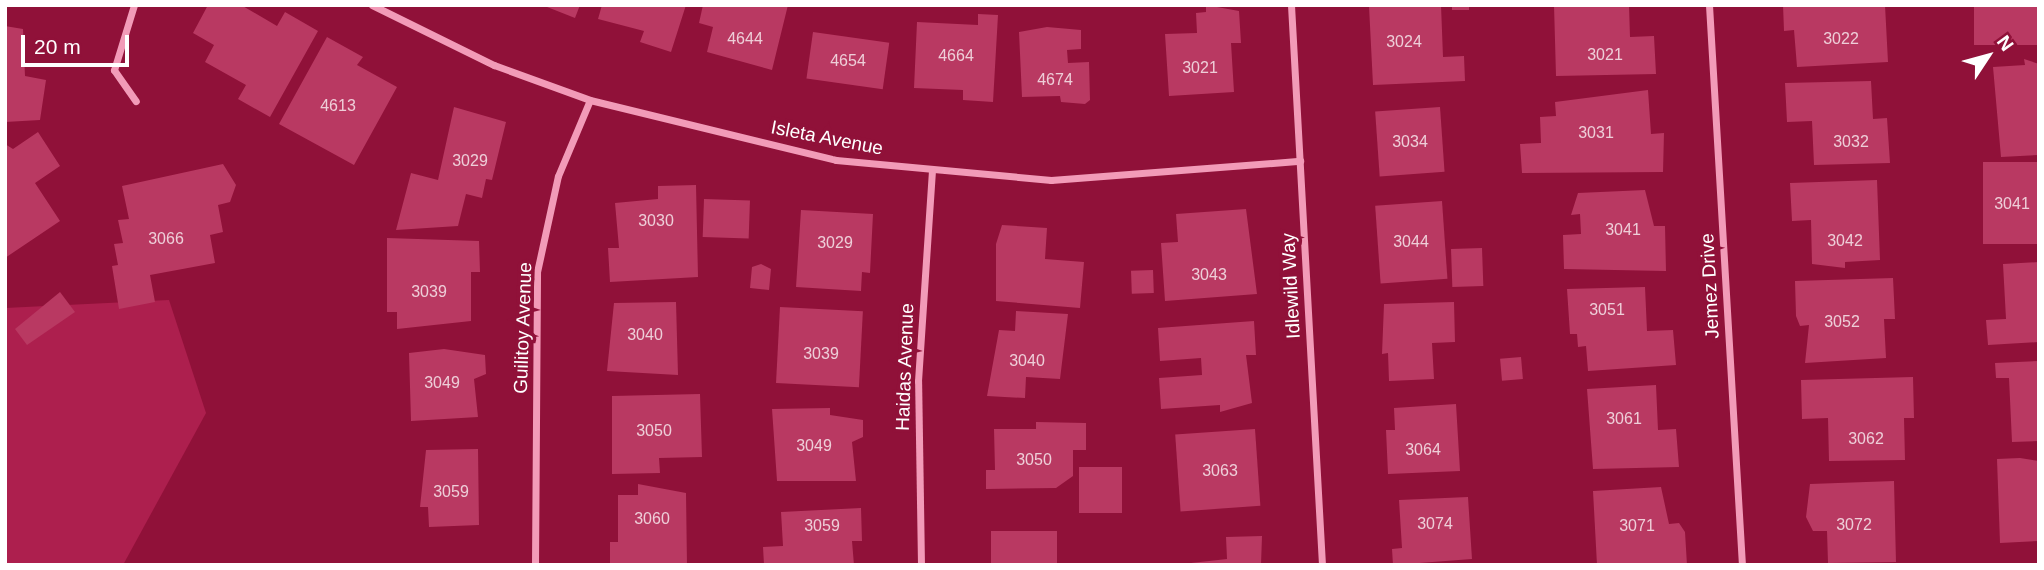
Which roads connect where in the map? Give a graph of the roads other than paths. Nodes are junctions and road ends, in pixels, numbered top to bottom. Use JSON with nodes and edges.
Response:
{"nodes":[{"id":1,"x":134,"y":5,"type":"edge"},
{"id":2,"x":372,"y":5,"type":"edge"},
{"id":3,"x":1291,"y":5,"type":"edge"},
{"id":4,"x":1709,"y":5,"type":"edge"},
{"id":5,"x":590,"y":100,"type":"junction"},
{"id":6,"x":136,"y":101,"type":"dead end"},
{"id":7,"x":1300,"y":161,"type":"junction"},
{"id":8,"x":932,"y":171,"type":"junction"},
{"id":9,"x":536,"y":565,"type":"edge"},
{"id":10,"x":920,"y":565,"type":"edge"},
{"id":11,"x":1322,"y":565,"type":"edge"},
{"id":12,"x":1742,"y":565,"type":"edge"}],
"edges":[{"from":1,"to":6,"type":"street"},
{"from":2,"to":5,"type":"street","name":"Isleta Avenue"},
{"from":3,"to":7,"type":"street","name":"Idlewild Way"},
{"from":4,"to":12,"type":"street","name":"Jemez Drive"},
{"from":5,"to":8,"type":"street","name":"Isleta Avenue"},
{"from":5,"to":9,"type":"street","name":"Guilitoy Avenue"},
{"from":7,"to":8,"type":"street","name":"Isleta Avenue"},
{"from":7,"to":11,"type":"street","name":"Idlewild Way"},
{"from":8,"to":10,"type":"street","name":"Haidas Avenue"}]}
